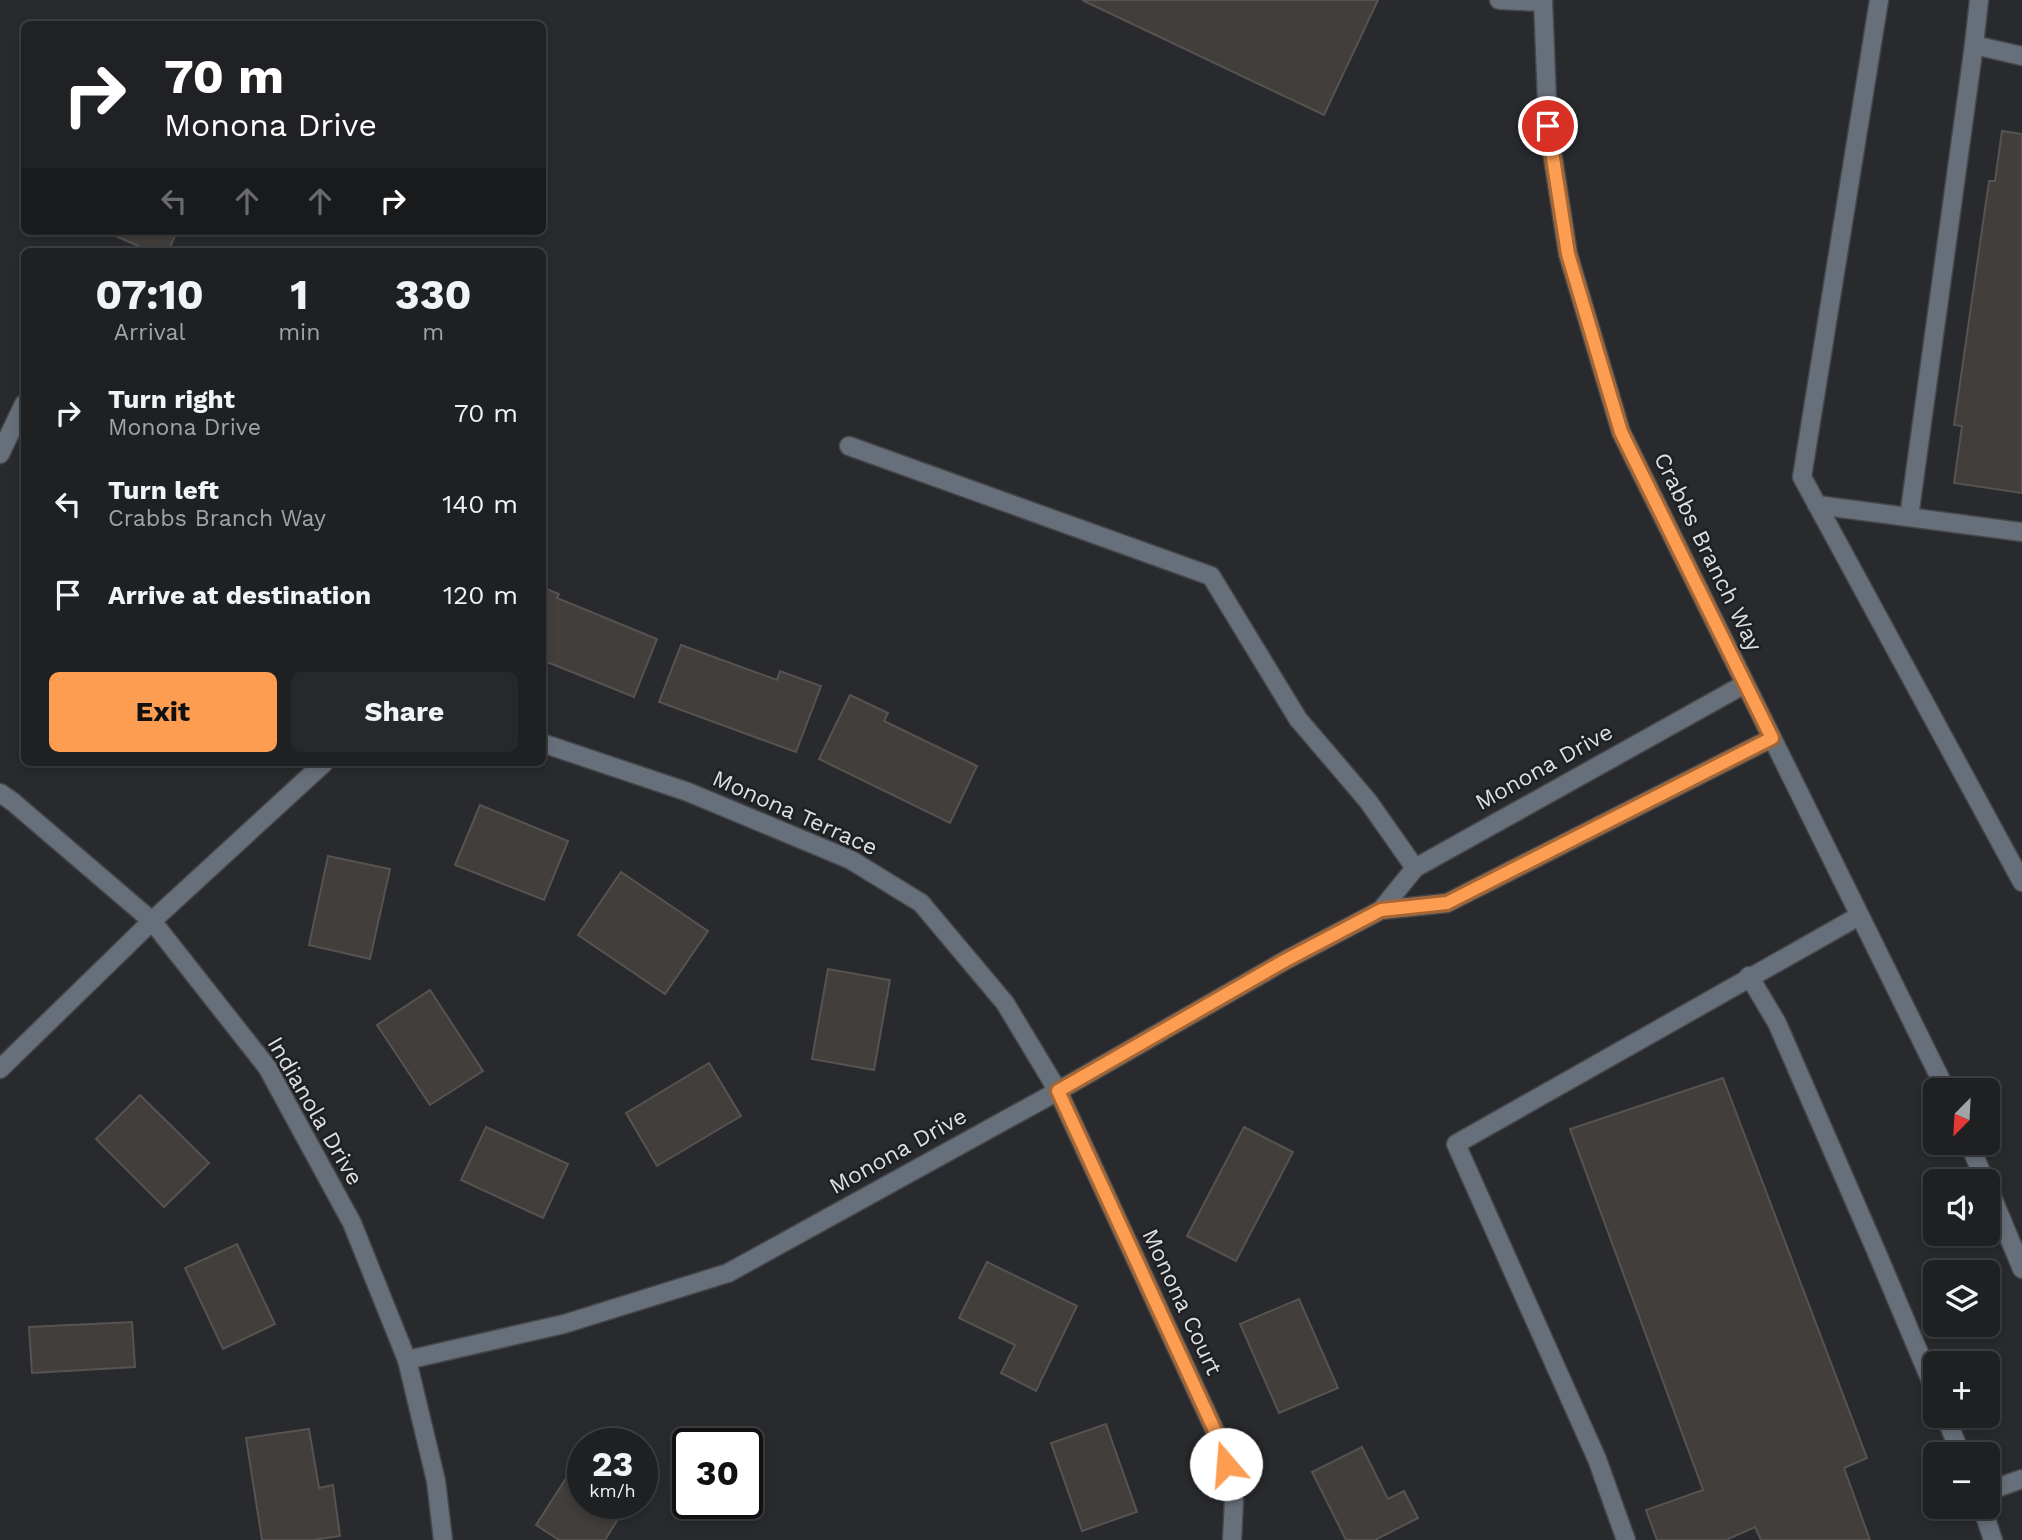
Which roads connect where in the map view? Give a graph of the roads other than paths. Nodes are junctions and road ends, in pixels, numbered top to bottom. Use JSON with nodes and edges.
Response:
{"nodes":[{"id":1,"x":1499,"y":0,"type":"edge"},
{"id":2,"x":1879,"y":0,"type":"edge"},
{"id":3,"x":1979,"y":0,"type":"edge"},
{"id":4,"x":1543,"y":1,"type":"edge"},
{"id":5,"x":1974,"y":45,"type":"junction"},
{"id":6,"x":2022,"y":56,"type":"edge"},
{"id":7,"x":21,"y":410,"type":"edge"},
{"id":8,"x":849,"y":446,"type":"dead end"},
{"id":9,"x":0,"y":454,"type":"edge"},
{"id":10,"x":1817,"y":505,"type":"junction"},
{"id":11,"x":1909,"y":517,"type":"junction"},
{"id":12,"x":2022,"y":532,"type":"edge"},
{"id":13,"x":1745,"y":684,"type":"junction"},
{"id":14,"x":1772,"y":738,"type":"junction"},
{"id":15,"x":546,"y":744,"type":"edge"},
{"id":16,"x":321,"y":766,"type":"edge"},
{"id":17,"x":0,"y":793,"type":"edge"},
{"id":18,"x":1415,"y":868,"type":"junction"},
{"id":19,"x":2022,"y":882,"type":"edge"},
{"id":20,"x":1381,"y":910,"type":"junction"},
{"id":21,"x":1859,"y":916,"type":"junction"},
{"id":22,"x":152,"y":921,"type":"junction"},
{"id":23,"x":1749,"y":976,"type":"junction"},
{"id":24,"x":0,"y":1069,"type":"edge"},
{"id":25,"x":1940,"y":1078,"type":"edge"},
{"id":26,"x":1058,"y":1091,"type":"junction"},
{"id":27,"x":2000,"y":1216,"type":"edge"},
{"id":28,"x":2022,"y":1269,"type":"edge"},
{"id":29,"x":407,"y":1360,"type":"junction"},
{"id":30,"x":1923,"y":1362,"type":"edge"},
{"id":31,"x":2022,"y":1479,"type":"edge"},
{"id":32,"x":2000,"y":1487,"type":"edge"},
{"id":33,"x":1986,"y":1519,"type":"edge"},
{"id":34,"x":443,"y":1540,"type":"edge"},
{"id":35,"x":1232,"y":1540,"type":"edge"},
{"id":36,"x":1626,"y":1540,"type":"edge"},
{"id":37,"x":1993,"y":1540,"type":"edge"}],
"edges":[{"from":1,"to":4,"type":"street"},
{"from":2,"to":10,"type":"street"},
{"from":3,"to":5,"type":"street"},
{"from":4,"to":13,"type":"street","name":"Crabbs Branch Way"},
{"from":5,"to":6,"type":"street"},
{"from":5,"to":11,"type":"street"},
{"from":7,"to":9,"type":"street"},
{"from":8,"to":18,"type":"street"},
{"from":10,"to":11,"type":"street"},
{"from":10,"to":19,"type":"street"},
{"from":11,"to":12,"type":"street"},
{"from":13,"to":14,"type":"street","name":"Crabbs Branch Way"},
{"from":13,"to":18,"type":"street","name":"Monona Drive"},
{"from":14,"to":20,"type":"street","name":"Monona Drive"},
{"from":14,"to":21,"type":"street","name":"Crabbs Branch Way"},
{"from":15,"to":26,"type":"street","name":"Monona Terrace"},
{"from":16,"to":22,"type":"street"},
{"from":17,"to":22,"type":"street","name":"Indianola Drive"},
{"from":18,"to":20,"type":"street","name":"Monona Drive"},
{"from":20,"to":26,"type":"street","name":"Monona Drive"},
{"from":21,"to":23,"type":"street"},
{"from":21,"to":25,"type":"street","name":"Crabbs Branch Way"},
{"from":22,"to":24,"type":"street"},
{"from":22,"to":29,"type":"street","name":"Indianola Drive"},
{"from":23,"to":30,"type":"street"},
{"from":23,"to":36,"type":"street"},
{"from":26,"to":29,"type":"street","name":"Monona Drive"},
{"from":26,"to":35,"type":"street","name":"Monona Court"},
{"from":27,"to":28,"type":"street"},
{"from":29,"to":34,"type":"street","name":"Indianola Drive"},
{"from":31,"to":32,"type":"street"},
{"from":33,"to":37,"type":"street"}]}
